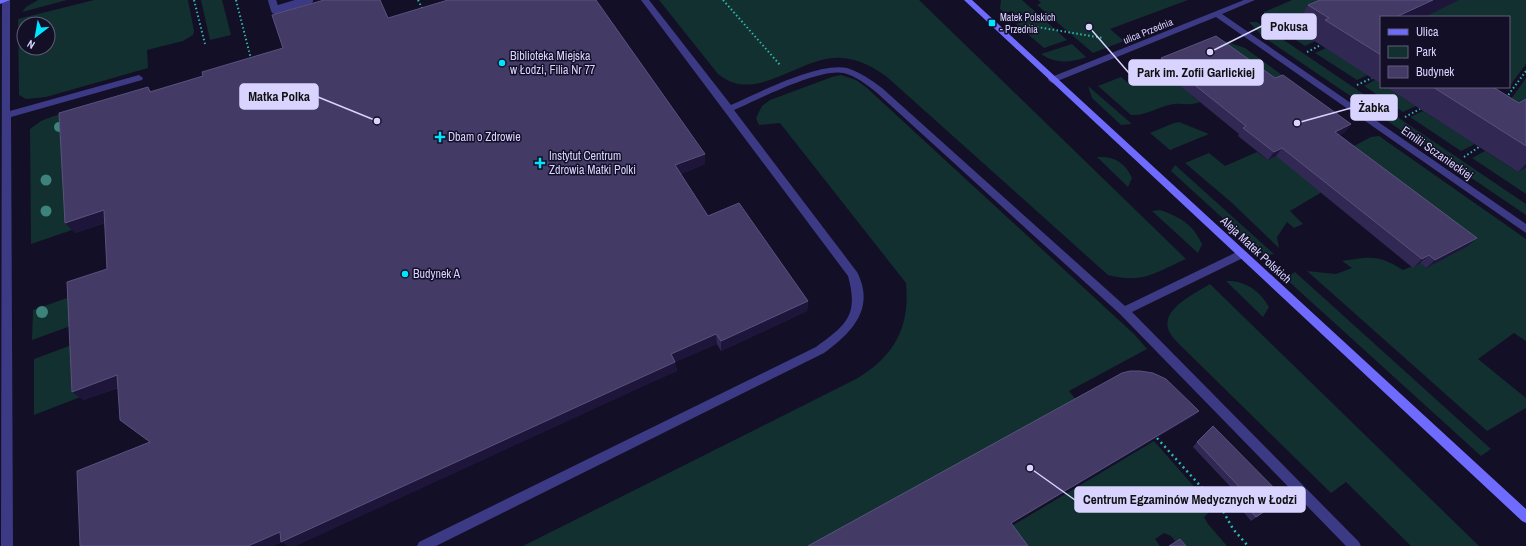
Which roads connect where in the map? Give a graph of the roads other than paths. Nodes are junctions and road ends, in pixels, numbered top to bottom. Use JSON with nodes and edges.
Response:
{"nodes":[{"id":1,"x":6,"y":0,"type":"edge"},
{"id":2,"x":272,"y":0,"type":"edge"},
{"id":3,"x":309,"y":0,"type":"edge"},
{"id":4,"x":645,"y":0,"type":"edge"},
{"id":5,"x":968,"y":0,"type":"edge"},
{"id":6,"x":1251,"y":0,"type":"edge"},
{"id":7,"x":0,"y":2,"type":"edge"},
{"id":8,"x":1217,"y":14,"type":"junction"},
{"id":9,"x":138,"y":78,"type":"dead end"},
{"id":10,"x":1052,"y":80,"type":"junction"},
{"id":11,"x":729,"y":109,"type":"junction"},
{"id":12,"x":6,"y":115,"type":"junction"},
{"id":13,"x":1526,"y":228,"type":"edge"},
{"id":14,"x":1242,"y":254,"type":"junction"},
{"id":15,"x":1124,"y":311,"type":"junction"},
{"id":16,"x":1526,"y":517,"type":"edge"},
{"id":17,"x":6,"y":546,"type":"edge"},
{"id":18,"x":423,"y":546,"type":"edge"},
{"id":19,"x":1355,"y":546,"type":"edge"}],
"edges":[{"from":1,"to":7,"type":"street"},
{"from":1,"to":12,"type":"street"},
{"from":2,"to":3,"type":"street","bridge":true},
{"from":4,"to":11,"type":"street"},
{"from":5,"to":10,"type":"street","name":"Aleja Matek Polskich"},
{"from":6,"to":8,"type":"street","name":"ulica Przednia"},
{"from":8,"to":10,"type":"street","name":"ulica Przednia"},
{"from":8,"to":13,"type":"street","name":"Emilii Sczanieckiej"},
{"from":9,"to":12,"type":"street"},
{"from":10,"to":14,"type":"street","name":"Aleja Matek Polskich"},
{"from":11,"to":15,"type":"street"},
{"from":11,"to":18,"type":"street"},
{"from":12,"to":17,"type":"street"},
{"from":14,"to":15,"type":"street"},
{"from":14,"to":16,"type":"street","name":"Aleja Matek Polskich"},
{"from":15,"to":19,"type":"street"}]}
